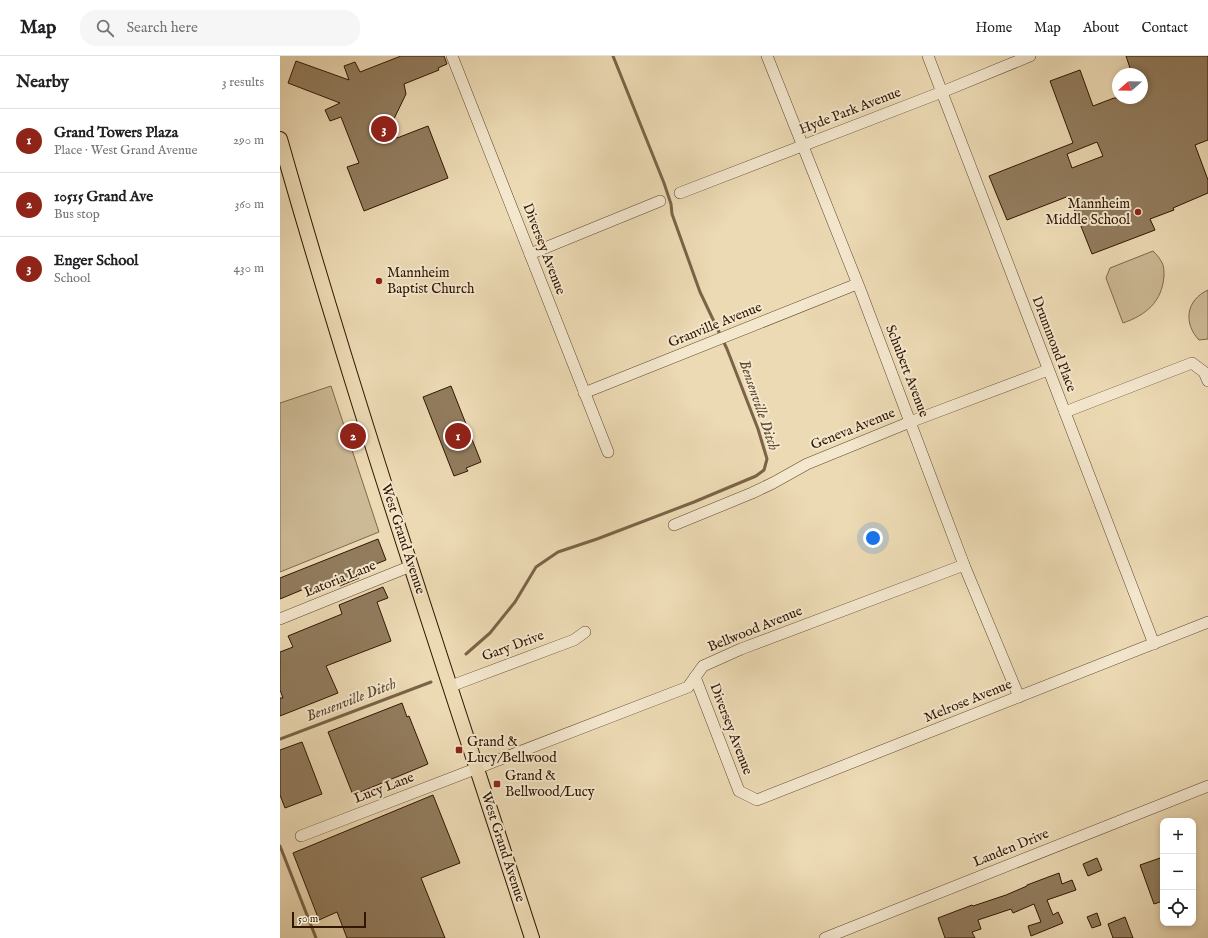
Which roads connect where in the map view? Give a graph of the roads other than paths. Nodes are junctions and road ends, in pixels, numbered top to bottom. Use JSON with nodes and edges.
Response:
{"nodes":[{"id":1,"x":452,"y":56,"type":"edge"},
{"id":2,"x":768,"y":56,"type":"edge"},
{"id":3,"x":928,"y":56,"type":"edge"},
{"id":4,"x":1030,"y":56,"type":"edge"},
{"id":5,"x":942,"y":92,"type":"junction"},
{"id":6,"x":280,"y":139,"type":"edge"},
{"id":7,"x":802,"y":145,"type":"junction"},
{"id":8,"x":680,"y":193,"type":"dead end"},
{"id":9,"x":660,"y":201,"type":"dead end"},
{"id":10,"x":530,"y":254,"type":"junction"},
{"id":11,"x":857,"y":284,"type":"junction"},
{"id":12,"x":1048,"y":370,"type":"junction"},
{"id":13,"x":1208,"y":381,"type":"edge"},
{"id":14,"x":584,"y":393,"type":"junction"},
{"id":15,"x":1065,"y":412,"type":"junction"},
{"id":16,"x":910,"y":422,"type":"junction"},
{"id":17,"x":608,"y":452,"type":"dead end"},
{"id":18,"x":674,"y":525,"type":"dead end"},
{"id":19,"x":964,"y":565,"type":"junction"},
{"id":20,"x":411,"y":566,"type":"junction"},
{"id":21,"x":280,"y":619,"type":"edge"},
{"id":22,"x":1208,"y":622,"type":"edge"},
{"id":23,"x":585,"y":632,"type":"dead end"},
{"id":24,"x":1154,"y":644,"type":"junction"},
{"id":25,"x":696,"y":677,"type":"junction"},
{"id":26,"x":451,"y":686,"type":"junction"},
{"id":27,"x":1019,"y":697,"type":"junction"},
{"id":28,"x":477,"y":769,"type":"junction"},
{"id":29,"x":1208,"y":786,"type":"edge"},
{"id":30,"x":739,"y":791,"type":"joint"},
{"id":31,"x":301,"y":836,"type":"dead end"},
{"id":32,"x":532,"y":938,"type":"edge"},
{"id":33,"x":825,"y":938,"type":"edge"}],
"edges":[{"from":1,"to":10,"type":"street","name":"Diversey Avenue"},
{"from":2,"to":7,"type":"street","name":"Schubert Avenue"},
{"from":3,"to":5,"type":"street","name":"Drummond Place"},
{"from":4,"to":5,"type":"street","name":"Hyde Park Avenue"},
{"from":5,"to":7,"type":"street","name":"Hyde Park Avenue"},
{"from":5,"to":12,"type":"street","name":"Drummond Place"},
{"from":6,"to":20,"type":"main road","name":"West Grand Avenue"},
{"from":7,"to":8,"type":"street","name":"Hyde Park Avenue"},
{"from":7,"to":11,"type":"street","name":"Schubert Avenue"},
{"from":9,"to":10,"type":"street"},
{"from":10,"to":14,"type":"street","name":"Diversey Avenue"},
{"from":11,"to":14,"type":"street","name":"Granville Avenue"},
{"from":11,"to":16,"type":"street","name":"Schubert Avenue"},
{"from":12,"to":15,"type":"street","name":"Drummond Place"},
{"from":12,"to":16,"type":"street","name":"Geneva Avenue"},
{"from":13,"to":15,"type":"street"},
{"from":14,"to":17,"type":"street","name":"Diversey Avenue"},
{"from":15,"to":24,"type":"street","name":"Drummond Place"},
{"from":16,"to":18,"type":"street","name":"Geneva Avenue"},
{"from":16,"to":19,"type":"street","name":"Schubert Avenue"},
{"from":19,"to":25,"type":"street","name":"Bellwood Avenue"},
{"from":19,"to":27,"type":"street","name":"Schubert Avenue"},
{"from":20,"to":21,"type":"street","name":"Latoria Lane"},
{"from":20,"to":26,"type":"main road","name":"West Grand Avenue"},
{"from":22,"to":24,"type":"street","name":"Melrose Avenue"},
{"from":23,"to":26,"type":"street","name":"Gary Drive"},
{"from":24,"to":27,"type":"street","name":"Melrose Avenue"},
{"from":25,"to":28,"type":"street","name":"Bellwood Avenue"},
{"from":25,"to":30,"type":"street","name":"Diversey Avenue"},
{"from":26,"to":28,"type":"main road","name":"West Grand Avenue"},
{"from":27,"to":30,"type":"street","name":"Melrose Avenue"},
{"from":28,"to":31,"type":"street","name":"Lucy Lane"},
{"from":28,"to":32,"type":"main road","name":"West Grand Avenue"},
{"from":29,"to":33,"type":"street","name":"Landen Drive"}]}
